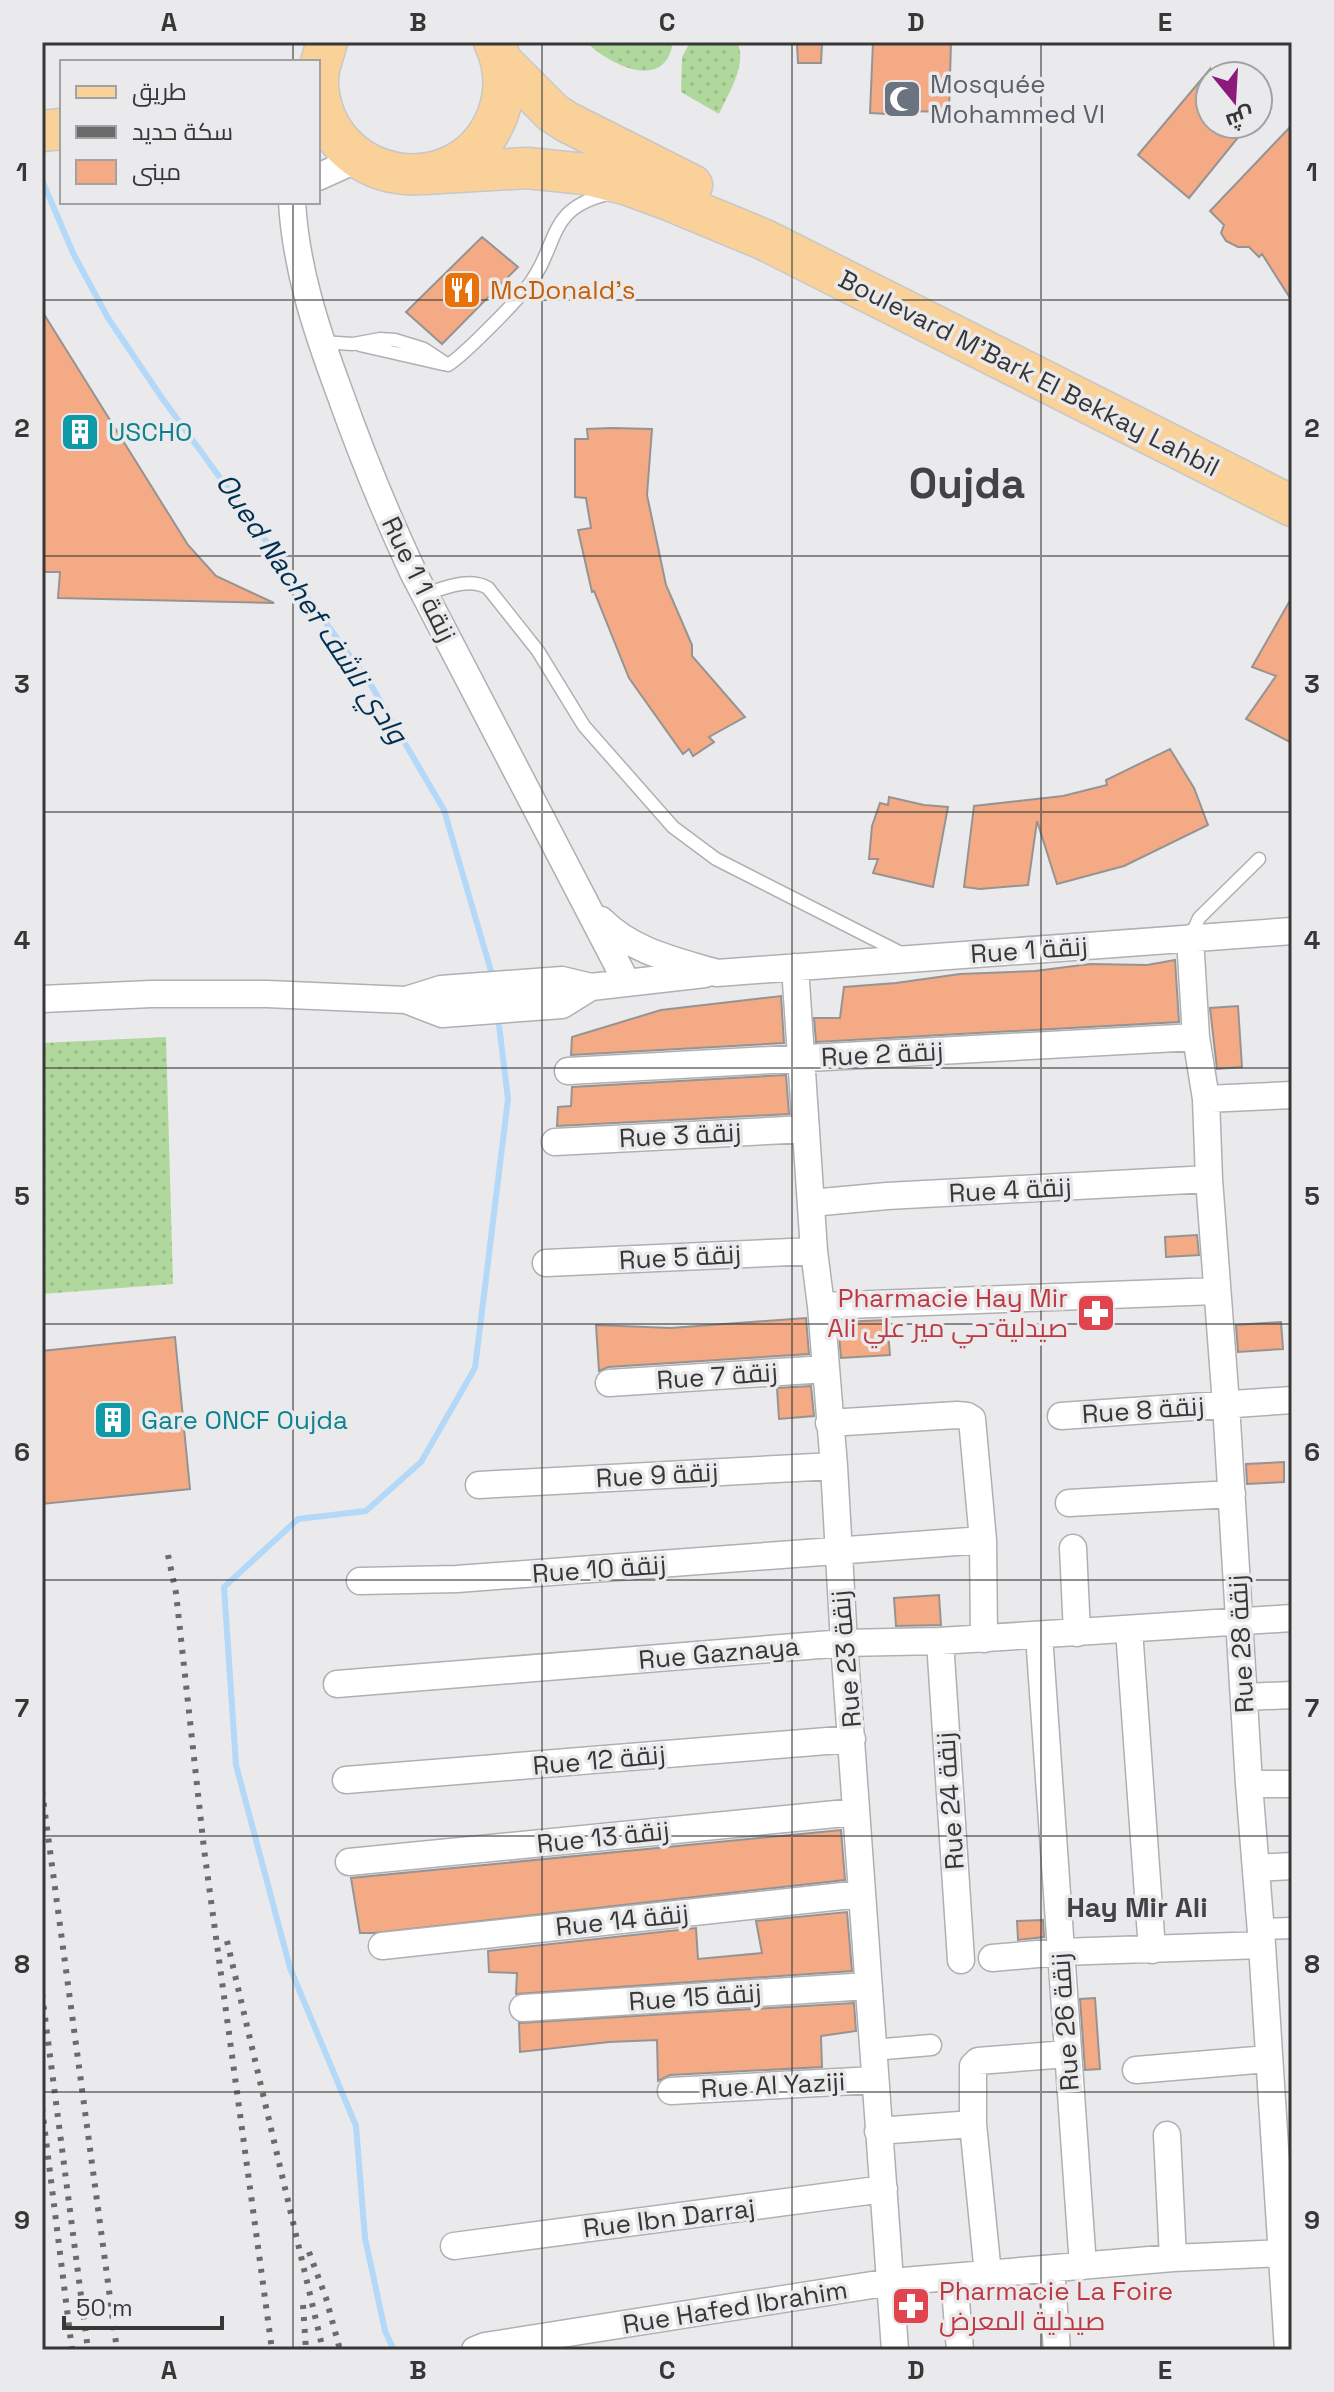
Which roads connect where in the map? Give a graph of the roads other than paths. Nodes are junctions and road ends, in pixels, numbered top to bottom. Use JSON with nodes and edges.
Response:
{"nodes":[{"id":1,"x":327,"y":42,"type":"edge"},
{"id":2,"x":499,"y":49,"type":"edge"},
{"id":3,"x":320,"y":68,"type":"edge"},
{"id":4,"x":320,"y":95,"type":"edge"},
{"id":5,"x":341,"y":149,"type":"edge"},
{"id":6,"x":424,"y":174,"type":"junction"},
{"id":7,"x":320,"y":175,"type":"edge"},
{"id":8,"x":643,"y":190,"type":"junction"},
{"id":9,"x":292,"y":204,"type":"edge"},
{"id":10,"x":300,"y":204,"type":"edge"},
{"id":11,"x":294,"y":232,"type":"junction"},
{"id":12,"x":765,"y":240,"type":"junction"},
{"id":13,"x":321,"y":342,"type":"junction"},
{"id":14,"x":1292,"y":506,"type":"edge"},
{"id":15,"x":425,"y":594,"type":"junction"},
{"id":16,"x":1259,"y":859,"type":"dead end"},
{"id":17,"x":590,"y":908,"type":"junction"},
{"id":18,"x":1292,"y":931,"type":"edge"},
{"id":19,"x":1190,"y":938,"type":"junction"},
{"id":20,"x":911,"y":958,"type":"junction"},
{"id":21,"x":795,"y":967,"type":"junction"},
{"id":22,"x":766,"y":969,"type":"joint"},
{"id":23,"x":717,"y":973,"type":"junction"},
{"id":24,"x":627,"y":983,"type":"junction"},
{"id":25,"x":42,"y":999,"type":"edge"},
{"id":26,"x":1196,"y":1037,"type":"junction"},
{"id":27,"x":801,"y":1058,"type":"junction"},
{"id":28,"x":568,"y":1071,"type":"dead end"},
{"id":29,"x":1292,"y":1095,"type":"edge"},
{"id":30,"x":1206,"y":1099,"type":"junction"},
{"id":31,"x":806,"y":1129,"type":"junction"},
{"id":32,"x":555,"y":1142,"type":"dead end"},
{"id":33,"x":1209,"y":1179,"type":"junction"},
{"id":34,"x":811,"y":1203,"type":"junction"},
{"id":35,"x":814,"y":1251,"type":"junction"},
{"id":36,"x":546,"y":1263,"type":"dead end"},
{"id":37,"x":1216,"y":1291,"type":"junction"},
{"id":38,"x":821,"y":1306,"type":"junction"},
{"id":39,"x":826,"y":1369,"type":"junction"},
{"id":40,"x":609,"y":1383,"type":"dead end"},
{"id":41,"x":1292,"y":1400,"type":"edge"},
{"id":42,"x":1226,"y":1404,"type":"junction"},
{"id":43,"x":1061,"y":1416,"type":"dead end"},
{"id":44,"x":829,"y":1423,"type":"junction"},
{"id":45,"x":834,"y":1466,"type":"junction"},
{"id":46,"x":479,"y":1485,"type":"dead end"},
{"id":47,"x":1232,"y":1494,"type":"junction"},
{"id":48,"x":1069,"y":1503,"type":"dead end"},
{"id":49,"x":983,"y":1540,"type":"junction"},
{"id":50,"x":1073,"y":1548,"type":"dead end"},
{"id":51,"x":838,"y":1551,"type":"junction"},
{"id":52,"x":360,"y":1581,"type":"dead end"},
{"id":53,"x":1292,"y":1618,"type":"edge"},
{"id":54,"x":1240,"y":1622,"type":"junction"},
{"id":55,"x":1129,"y":1630,"type":"junction"},
{"id":56,"x":1077,"y":1633,"type":"junction"},
{"id":57,"x":1039,"y":1635,"type":"junction"},
{"id":58,"x":984,"y":1639,"type":"junction"},
{"id":59,"x":940,"y":1641,"type":"junction"},
{"id":60,"x":844,"y":1643,"type":"junction"},
{"id":61,"x":337,"y":1684,"type":"dead end"},
{"id":62,"x":1292,"y":1695,"type":"edge"},
{"id":63,"x":1244,"y":1697,"type":"junction"},
{"id":64,"x":852,"y":1739,"type":"junction"},
{"id":65,"x":346,"y":1780,"type":"dead end"},
{"id":66,"x":1249,"y":1784,"type":"junction"},
{"id":67,"x":1292,"y":1784,"type":"edge"},
{"id":68,"x":856,"y":1812,"type":"junction"},
{"id":69,"x":349,"y":1862,"type":"dead end"},
{"id":70,"x":1292,"y":1866,"type":"edge"},
{"id":71,"x":1256,"y":1868,"type":"junction"},
{"id":72,"x":861,"y":1894,"type":"junction"},
{"id":73,"x":1292,"y":1928,"type":"edge"},
{"id":74,"x":1261,"y":1937,"type":"junction"},
{"id":75,"x":382,"y":1946,"type":"dead end"},
{"id":76,"x":1152,"y":1950,"type":"junction"},
{"id":77,"x":1061,"y":1952,"type":"junction"},
{"id":78,"x":992,"y":1958,"type":"joint"},
{"id":79,"x":961,"y":1960,"type":"joint"},
{"id":80,"x":868,"y":1986,"type":"junction"},
{"id":81,"x":523,"y":2008,"type":"dead end"},
{"id":82,"x":931,"y":2045,"type":"dead end"},
{"id":83,"x":873,"y":2050,"type":"junction"},
{"id":84,"x":1067,"y":2054,"type":"junction"},
{"id":85,"x":1268,"y":2059,"type":"junction"},
{"id":86,"x":1136,"y":2070,"type":"dead end"},
{"id":87,"x":875,"y":2080,"type":"junction"},
{"id":88,"x":671,"y":2091,"type":"dead end"},
{"id":89,"x":973,"y":2124,"type":"junction"},
{"id":90,"x":878,"y":2131,"type":"junction"},
{"id":91,"x":1167,"y":2135,"type":"dead end"},
{"id":92,"x":884,"y":2189,"type":"junction"},
{"id":93,"x":1284,"y":2245,"type":"edge"},
{"id":94,"x":454,"y":2246,"type":"dead end"},
{"id":95,"x":1173,"y":2258,"type":"junction"},
{"id":96,"x":1083,"y":2266,"type":"junction"},
{"id":97,"x":1051,"y":2269,"type":"junction"},
{"id":98,"x":988,"y":2274,"type":"junction"},
{"id":99,"x":954,"y":2277,"type":"junction"},
{"id":100,"x":891,"y":2282,"type":"junction"},
{"id":101,"x":1289,"y":2338,"type":"edge"},
{"id":102,"x":480,"y":2348,"type":"edge"},
{"id":103,"x":895,"y":2350,"type":"edge"},
{"id":104,"x":960,"y":2350,"type":"edge"},
{"id":105,"x":1057,"y":2350,"type":"edge"}],
"edges":[{"from":1,"to":3,"type":"main road"},
{"from":2,"to":6,"type":"main road"},
{"from":2,"to":12,"type":"main road","name":"Boulevard M'Bark El Bekkay Lahbil"},
{"from":4,"to":5,"type":"main road"},
{"from":5,"to":6,"type":"main road","name":"Boulevard M'Bark El Bekkay Lahbil"},
{"from":5,"to":7,"type":"street"},
{"from":6,"to":8,"type":"main road","name":"Boulevard M'Bark El Bekkay Lahbil"},
{"from":8,"to":12,"type":"main road","name":"Boulevard M'Bark El Bekkay Lahbil"},
{"from":8,"to":13,"type":"lane"},
{"from":9,"to":11,"type":"street","name":"Rue 1 زنقة 1"},
{"from":10,"to":11,"type":"street"},
{"from":11,"to":13,"type":"street","name":"Rue 1 زنقة 1"},
{"from":12,"to":14,"type":"main road","name":"Boulevard M'Bark El Bekkay Lahbil"},
{"from":13,"to":15,"type":"street","name":"Rue 1 زنقة 1"},
{"from":15,"to":17,"type":"street","name":"Rue 1 زنقة 1"},
{"from":15,"to":20,"type":"lane"},
{"from":16,"to":19,"type":"lane"},
{"from":17,"to":23,"type":"street","name":"Rue 1 زنقة 1"},
{"from":17,"to":24,"type":"street","name":"Rue 1 زنقة 1"},
{"from":18,"to":19,"type":"street","name":"Rue زنقة 1"},
{"from":19,"to":20,"type":"street","name":"Rue زنقة 1"},
{"from":19,"to":26,"type":"street","name":"Rue 28 زنقة"},
{"from":20,"to":21,"type":"street","name":"Rue زنقة 1"},
{"from":21,"to":22,"type":"street","name":"Rue زنقة 1"},
{"from":21,"to":27,"type":"street","name":"Rue 23 زنقة"},
{"from":22,"to":23,"type":"street","name":"Rue 1 زنقة 1"},
{"from":23,"to":24,"type":"street"},
{"from":24,"to":25,"type":"street"},
{"from":26,"to":27,"type":"street","name":"Rue 2 زنقة"},
{"from":26,"to":30,"type":"street","name":"Rue 28 زنقة"},
{"from":27,"to":28,"type":"street","name":"Rue 2 زنقة"},
{"from":27,"to":31,"type":"street","name":"Rue 23 زنقة"},
{"from":29,"to":30,"type":"street"},
{"from":30,"to":33,"type":"street","name":"Rue 28 زنقة"},
{"from":31,"to":32,"type":"street","name":"Rue 3 زنقة"},
{"from":31,"to":34,"type":"street","name":"Rue 23 زنقة"},
{"from":33,"to":34,"type":"street","name":"Rue 4 زنقة"},
{"from":33,"to":37,"type":"street","name":"Rue 28 زنقة"},
{"from":34,"to":35,"type":"street","name":"Rue 23 زنقة"},
{"from":35,"to":36,"type":"street","name":"Rue 5 زنقة"},
{"from":35,"to":38,"type":"street","name":"Rue 23 زنقة"},
{"from":37,"to":38,"type":"street"},
{"from":37,"to":42,"type":"street","name":"Rue 28 زنقة"},
{"from":38,"to":39,"type":"street","name":"Rue 23 زنقة"},
{"from":39,"to":40,"type":"street","name":"Rue 7 زنقة"},
{"from":39,"to":44,"type":"street","name":"Rue 23 زنقة"},
{"from":41,"to":42,"type":"street","name":"Rue 8 زنقة"},
{"from":42,"to":43,"type":"street","name":"Rue 8 زنقة"},
{"from":42,"to":47,"type":"street","name":"Rue 28 زنقة"},
{"from":44,"to":45,"type":"street","name":"Rue 23 زنقة"},
{"from":44,"to":49,"type":"street"},
{"from":45,"to":46,"type":"street","name":"Rue 9 زنقة"},
{"from":45,"to":51,"type":"street","name":"Rue 23 زنقة"},
{"from":47,"to":48,"type":"street"},
{"from":47,"to":54,"type":"street","name":"Rue 28 زنقة"},
{"from":49,"to":51,"type":"street","name":"Rue 10 زنقة"},
{"from":49,"to":58,"type":"street"},
{"from":50,"to":56,"type":"street"},
{"from":51,"to":52,"type":"street","name":"Rue 10 زنقة"},
{"from":51,"to":60,"type":"street","name":"Rue 23 زنقة"},
{"from":53,"to":54,"type":"street","name":"Rue Gaznaya"},
{"from":54,"to":55,"type":"street","name":"Rue Gaznaya"},
{"from":54,"to":63,"type":"street","name":"Rue 28 زنقة"},
{"from":55,"to":56,"type":"street","name":"Rue Gaznaya"},
{"from":55,"to":76,"type":"street"},
{"from":56,"to":57,"type":"street","name":"Rue Gaznaya"},
{"from":57,"to":58,"type":"street","name":"Rue Gaznaya"},
{"from":57,"to":77,"type":"street","name":"Rue 26 زنقة"},
{"from":58,"to":59,"type":"street","name":"Rue Gaznaya"},
{"from":59,"to":60,"type":"street","name":"Rue Gaznaya"},
{"from":59,"to":79,"type":"street","name":"Rue 24 زنقة"},
{"from":60,"to":61,"type":"street","name":"Rue Gaznaya"},
{"from":60,"to":64,"type":"street","name":"Rue 23 زنقة"},
{"from":62,"to":63,"type":"street"},
{"from":63,"to":66,"type":"street","name":"Rue 28 زنقة"},
{"from":64,"to":65,"type":"street","name":"Rue 12 زنقة"},
{"from":64,"to":68,"type":"street","name":"Rue 23 زنقة"},
{"from":66,"to":67,"type":"street"},
{"from":66,"to":71,"type":"street","name":"Rue 28 زنقة"},
{"from":68,"to":69,"type":"street","name":"Rue 13 زنقة"},
{"from":68,"to":72,"type":"street","name":"Rue 23 زنقة"},
{"from":70,"to":71,"type":"street"},
{"from":71,"to":74,"type":"street","name":"Rue 28 زنقة"},
{"from":72,"to":75,"type":"street","name":"Rue 14 زنقة"},
{"from":72,"to":80,"type":"street","name":"Rue 23 زنقة"},
{"from":73,"to":74,"type":"street"},
{"from":74,"to":76,"type":"street"},
{"from":74,"to":85,"type":"street","name":"Rue 28 زنقة"},
{"from":76,"to":77,"type":"street"},
{"from":77,"to":78,"type":"street"},
{"from":77,"to":84,"type":"street","name":"Rue 26 زنقة"},
{"from":78,"to":79,"type":"street"},
{"from":80,"to":81,"type":"street","name":"Rue 15 زنقة"},
{"from":80,"to":83,"type":"street","name":"Rue 23 زنقة"},
{"from":82,"to":83,"type":"street"},
{"from":83,"to":87,"type":"street","name":"Rue 23 زنقة"},
{"from":84,"to":89,"type":"street"},
{"from":84,"to":96,"type":"street","name":"Rue 26 زنقة"},
{"from":85,"to":86,"type":"street"},
{"from":85,"to":93,"type":"street","name":"Rue 28 زنقة"},
{"from":87,"to":88,"type":"street","name":"Rue Al Yaziji"},
{"from":87,"to":90,"type":"street","name":"Rue 23 زنقة"},
{"from":89,"to":90,"type":"street"},
{"from":89,"to":98,"type":"street"},
{"from":90,"to":92,"type":"street","name":"Rue 23 زنقة"},
{"from":91,"to":95,"type":"street"},
{"from":92,"to":94,"type":"street","name":"Rue Ibn Darraj"},
{"from":92,"to":100,"type":"street","name":"Rue 23 زنقة"},
{"from":93,"to":95,"type":"street","name":"Rue Hafed Ibrahim"},
{"from":93,"to":101,"type":"street","name":"Rue 28 زنقة"},
{"from":95,"to":96,"type":"street","name":"Rue Hafed Ibrahim"},
{"from":96,"to":97,"type":"street","name":"Rue Hafed Ibrahim"},
{"from":97,"to":98,"type":"street","name":"Rue Hafed Ibrahim"},
{"from":97,"to":105,"type":"street"},
{"from":98,"to":99,"type":"street","name":"Rue Hafed Ibrahim"},
{"from":99,"to":100,"type":"street","name":"Rue Hafed Ibrahim"},
{"from":99,"to":104,"type":"street"},
{"from":100,"to":102,"type":"street","name":"Rue Hafed Ibrahim"},
{"from":100,"to":103,"type":"street","name":"Rue 23 زنقة"}]}
